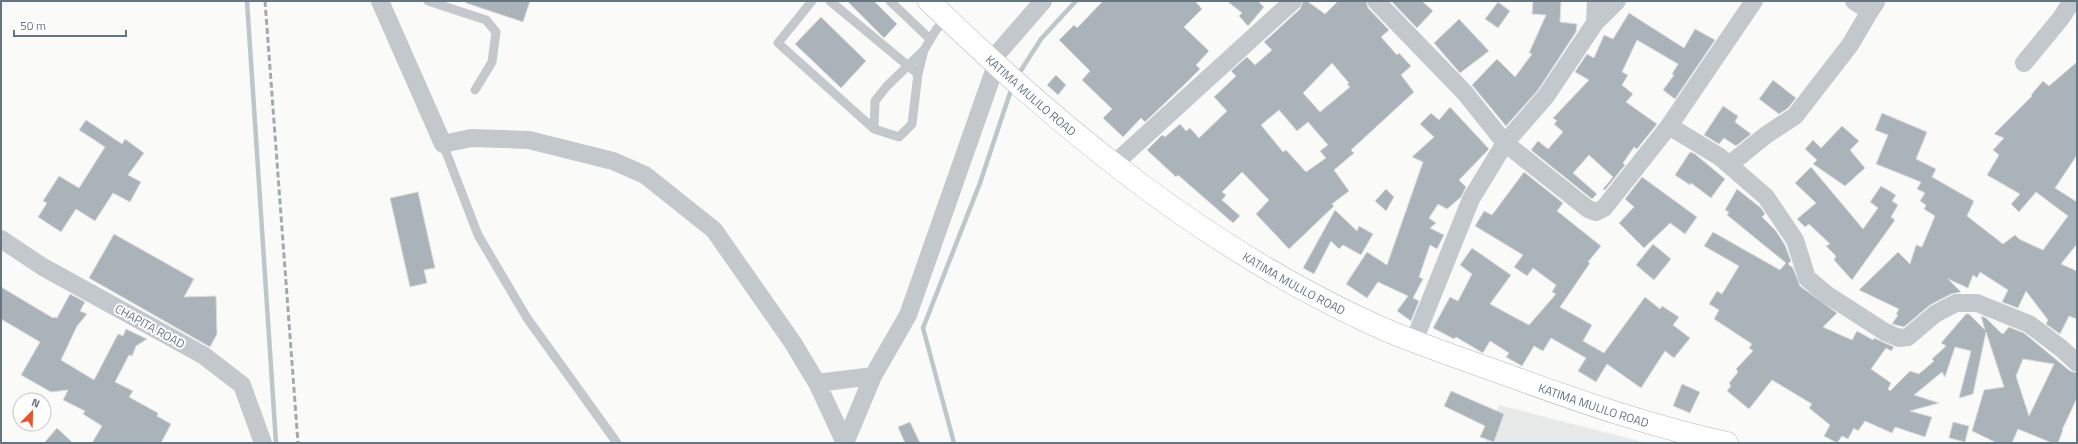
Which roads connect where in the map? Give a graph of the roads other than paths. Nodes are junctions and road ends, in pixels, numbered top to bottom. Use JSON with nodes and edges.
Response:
{"nodes":[{"id":1,"x":380,"y":1,"type":"edge"},
{"id":2,"x":428,"y":1,"type":"edge"},
{"id":3,"x":812,"y":1,"type":"edge"},
{"id":4,"x":830,"y":1,"type":"edge"},
{"id":5,"x":890,"y":1,"type":"edge"},
{"id":6,"x":929,"y":1,"type":"edge"},
{"id":7,"x":1043,"y":1,"type":"edge"},
{"id":8,"x":1376,"y":1,"type":"edge"},
{"id":9,"x":1596,"y":1,"type":"edge"},
{"id":10,"x":1617,"y":1,"type":"edge"},
{"id":11,"x":1754,"y":1,"type":"edge"},
{"id":12,"x":1854,"y":1,"type":"edge"},
{"id":13,"x":2072,"y":1,"type":"edge"},
{"id":14,"x":1284,"y":4,"type":"edge"},
{"id":15,"x":1873,"y":6,"type":"edge"},
{"id":16,"x":946,"y":18,"type":"junction"},
{"id":17,"x":1595,"y":23,"type":"junction"},
{"id":18,"x":930,"y":39,"type":"junction"},
{"id":19,"x":924,"y":50,"type":"junction"},
{"id":20,"x":2024,"y":63,"type":"dead end"},
{"id":21,"x":908,"y":66,"type":"junction"},
{"id":22,"x":1004,"y":72,"type":"junction"},
{"id":23,"x":918,"y":74,"type":"junction"},
{"id":24,"x":475,"y":90,"type":"dead end"},
{"id":25,"x":1669,"y":126,"type":"junction"},
{"id":26,"x":874,"y":129,"type":"junction"},
{"id":27,"x":1505,"y":143,"type":"junction"},
{"id":28,"x":442,"y":144,"type":"junction"},
{"id":29,"x":1114,"y":164,"type":"junction"},
{"id":30,"x":1729,"y":166,"type":"junction"},
{"id":31,"x":1,"y":239,"type":"edge"},
{"id":32,"x":1414,"y":341,"type":"junction"},
{"id":33,"x":2077,"y":363,"type":"edge"},
{"id":34,"x":873,"y":376,"type":"junction"},
{"id":35,"x":817,"y":383,"type":"junction"},
{"id":36,"x":263,"y":443,"type":"edge"},
{"id":37,"x":617,"y":443,"type":"edge"},
{"id":38,"x":845,"y":443,"type":"edge"},
{"id":39,"x":1727,"y":443,"type":"edge"}],
"edges":[{"from":1,"to":28,"type":"street"},
{"from":2,"to":24,"type":"lane"},
{"from":3,"to":26,"type":"lane"},
{"from":4,"to":21,"type":"lane"},
{"from":5,"to":18,"type":"lane"},
{"from":6,"to":16,"type":"main road","name":"KATIMA MULILO ROAD"},
{"from":7,"to":22,"type":"street"},
{"from":8,"to":27,"type":"street"},
{"from":9,"to":17,"type":"street"},
{"from":10,"to":17,"type":"street"},
{"from":11,"to":25,"type":"street"},
{"from":12,"to":15,"type":"street"},
{"from":13,"to":20,"type":"street"},
{"from":14,"to":29,"type":"street"},
{"from":15,"to":30,"type":"street"},
{"from":16,"to":18,"type":"lane"},
{"from":16,"to":22,"type":"main road","name":"KATIMA MULILO ROAD"},
{"from":17,"to":27,"type":"street"},
{"from":18,"to":19,"type":"lane"},
{"from":19,"to":21,"type":"lane"},
{"from":19,"to":23,"type":"lane"},
{"from":21,"to":23,"type":"lane"},
{"from":21,"to":26,"type":"lane"},
{"from":22,"to":29,"type":"main road","name":"KATIMA MULILO ROAD"},
{"from":22,"to":34,"type":"street"},
{"from":23,"to":26,"type":"lane"},
{"from":25,"to":27,"type":"street"},
{"from":25,"to":30,"type":"street"},
{"from":27,"to":32,"type":"street"},
{"from":28,"to":35,"type":"street"},
{"from":28,"to":37,"type":"lane"},
{"from":29,"to":32,"type":"main road","name":"KATIMA MULILO ROAD"},
{"from":30,"to":33,"type":"street"},
{"from":31,"to":36,"type":"street","name":"CHAPITA ROAD"},
{"from":32,"to":39,"type":"main road","name":"KATIMA MULILO ROAD"},
{"from":34,"to":35,"type":"street"},
{"from":34,"to":38,"type":"street"},
{"from":35,"to":38,"type":"street"}]}
